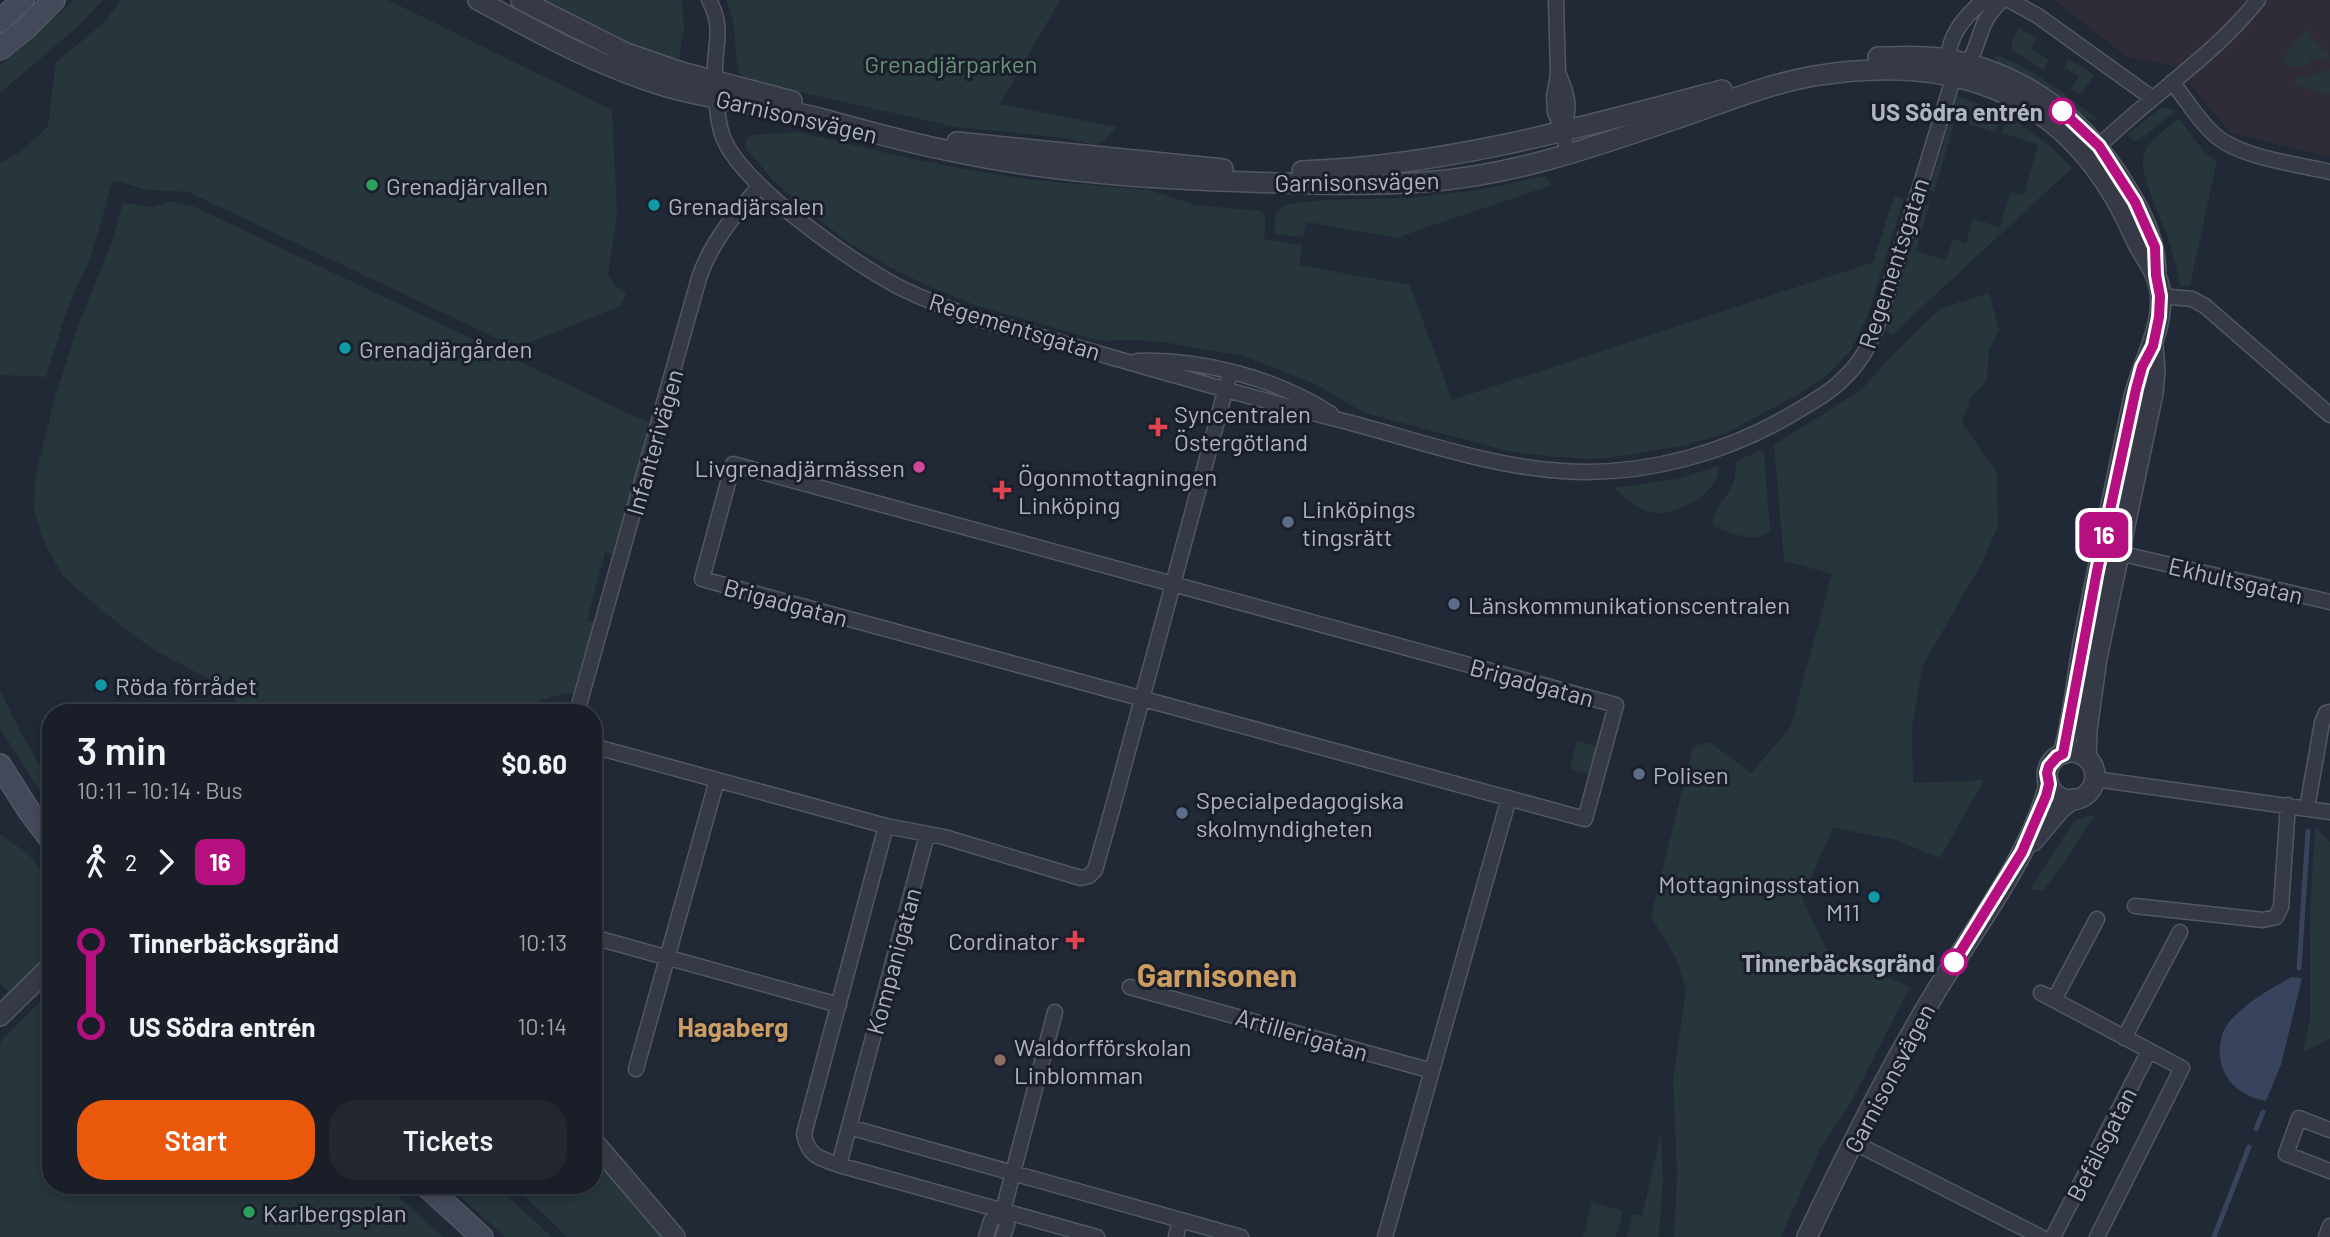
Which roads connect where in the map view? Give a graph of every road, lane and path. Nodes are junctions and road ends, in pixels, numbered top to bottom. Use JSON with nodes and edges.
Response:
{"nodes":[{"id":1,"x":23,"y":0,"type":"edge"},
{"id":2,"x":54,"y":0,"type":"edge"},
{"id":3,"x":478,"y":0,"type":"edge"},
{"id":4,"x":521,"y":0,"type":"edge"},
{"id":5,"x":709,"y":0,"type":"edge"},
{"id":6,"x":1556,"y":0,"type":"edge"},
{"id":7,"x":1984,"y":0,"type":"edge"},
{"id":8,"x":2002,"y":0,"type":"edge"},
{"id":9,"x":2009,"y":0,"type":"edge"},
{"id":10,"x":2258,"y":0,"type":"edge"},
{"id":11,"x":0,"y":21,"type":"edge"},
{"id":12,"x":0,"y":49,"type":"edge"},
{"id":13,"x":1957,"y":66,"type":"junction"},
{"id":14,"x":2172,"y":82,"type":"junction"},
{"id":15,"x":716,"y":89,"type":"junction"},
{"id":16,"x":2152,"y":98,"type":"junction"},
{"id":17,"x":1563,"y":132,"type":"junction"},
{"id":18,"x":2094,"y":151,"type":"junction"},
{"id":19,"x":1568,"y":155,"type":"junction"},
{"id":20,"x":2330,"y":172,"type":"edge"},
{"id":21,"x":760,"y":186,"type":"junction"},
{"id":22,"x":2160,"y":296,"type":"junction"},
{"id":23,"x":1129,"y":361,"type":"junction"},
{"id":24,"x":1230,"y":373,"type":"junction"},
{"id":25,"x":1226,"y":389,"type":"junction"},
{"id":26,"x":2330,"y":415,"type":"edge"},
{"id":27,"x":1341,"y":421,"type":"junction"},
{"id":28,"x":2111,"y":551,"type":"junction"},
{"id":29,"x":1174,"y":584,"type":"junction"},
{"id":30,"x":2330,"y":602,"type":"edge"},
{"id":31,"x":1142,"y":698,"type":"junction"},
{"id":32,"x":578,"y":704,"type":"edge"},
{"id":33,"x":2330,"y":712,"type":"edge"},
{"id":34,"x":602,"y":748,"type":"edge"},
{"id":35,"x":2063,"y":754,"type":"junction"},
{"id":36,"x":2086,"y":758,"type":"junction"},
{"id":37,"x":0,"y":765,"type":"edge"},
{"id":38,"x":2095,"y":779,"type":"junction"},
{"id":39,"x":717,"y":780,"type":"junction"},
{"id":40,"x":2049,"y":784,"type":"junction"},
{"id":41,"x":1508,"y":798,"type":"junction"},
{"id":42,"x":2073,"y":799,"type":"junction"},
{"id":43,"x":2288,"y":806,"type":"junction"},
{"id":44,"x":2307,"y":808,"type":"junction"},
{"id":45,"x":2330,"y":812,"type":"edge"},
{"id":46,"x":886,"y":826,"type":"junction"},
{"id":47,"x":42,"y":827,"type":"edge"},
{"id":48,"x":927,"y":835,"type":"junction"},
{"id":49,"x":2022,"y":852,"type":"junction"},
{"id":50,"x":2135,"y":906,"type":"dead end"},
{"id":51,"x":2097,"y":919,"type":"dead end"},
{"id":52,"x":2180,"y":932,"type":"dead end"},
{"id":53,"x":602,"y":940,"type":"edge"},
{"id":54,"x":667,"y":958,"type":"junction"},
{"id":55,"x":42,"y":975,"type":"edge"},
{"id":56,"x":1130,"y":986,"type":"dead end"},
{"id":57,"x":839,"y":1004,"type":"junction"},
{"id":58,"x":1055,"y":1012,"type":"dead end"},
{"id":59,"x":0,"y":1016,"type":"edge"},
{"id":60,"x":2124,"y":1038,"type":"junction"},
{"id":61,"x":2149,"y":1051,"type":"junction"},
{"id":62,"x":636,"y":1069,"type":"dead end"},
{"id":63,"x":1432,"y":1071,"type":"junction"},
{"id":64,"x":849,"y":1127,"type":"junction"},
{"id":65,"x":2330,"y":1130,"type":"edge"},
{"id":66,"x":1853,"y":1142,"type":"junction"},
{"id":67,"x":602,"y":1152,"type":"edge"},
{"id":68,"x":839,"y":1165,"type":"junction"},
{"id":69,"x":2330,"y":1171,"type":"edge"},
{"id":70,"x":1013,"y":1173,"type":"junction"},
{"id":71,"x":435,"y":1194,"type":"edge"},
{"id":72,"x":1003,"y":1211,"type":"junction"},
{"id":73,"x":1180,"y":1220,"type":"junction"},
{"id":74,"x":2330,"y":1226,"type":"edge"},
{"id":75,"x":482,"y":1237,"type":"edge"},
{"id":76,"x":674,"y":1237,"type":"edge"},
{"id":77,"x":986,"y":1237,"type":"edge"},
{"id":78,"x":1003,"y":1237,"type":"edge"},
{"id":79,"x":1097,"y":1237,"type":"edge"},
{"id":80,"x":1175,"y":1237,"type":"edge"},
{"id":81,"x":1241,"y":1237,"type":"edge"},
{"id":82,"x":1385,"y":1237,"type":"edge"},
{"id":83,"x":1807,"y":1237,"type":"edge"},
{"id":84,"x":2041,"y":1237,"type":"edge"},
{"id":85,"x":2053,"y":1237,"type":"edge"},
{"id":86,"x":2096,"y":1237,"type":"edge"},
{"id":87,"x":2326,"y":1237,"type":"edge"}],
"edges":[{"from":1,"to":11,"type":"main road"},
{"from":2,"to":12,"type":"main road"},
{"from":3,"to":15,"type":"street","name":"Garnisonsvägen"},
{"from":4,"to":15,"type":"street","name":"Garnisonsvägen"},
{"from":5,"to":15,"type":"street","name":"Regementsgatan"},
{"from":6,"to":17,"type":"street"},
{"from":7,"to":13,"type":"street"},
{"from":8,"to":13,"type":"street"},
{"from":9,"to":16,"type":"street"},
{"from":10,"to":14,"type":"street"},
{"from":13,"to":17,"type":"street","name":"Garnisonsvägen"},
{"from":13,"to":18,"type":"street","name":"Garnisonsvägen"},
{"from":13,"to":19,"type":"street","name":"Garnisonsvägen"},
{"from":13,"to":27,"type":"street","name":"Regementsgatan"},
{"from":14,"to":16,"type":"street"},
{"from":14,"to":20,"type":"street"},
{"from":15,"to":17,"type":"street","name":"Garnisonsvägen"},
{"from":15,"to":19,"type":"street","name":"Garnisonsvägen"},
{"from":15,"to":21,"type":"street","name":"Regementsgatan"},
{"from":16,"to":18,"type":"street"},
{"from":17,"to":19,"type":"street"},
{"from":18,"to":22,"type":"street","name":"Garnisonsvägen"},
{"from":21,"to":23,"type":"street","name":"Regementsgatan"},
{"from":21,"to":32,"type":"street","name":"Infanterivägen"},
{"from":22,"to":26,"type":"street"},
{"from":22,"to":28,"type":"street","name":"Garnisonsvägen"},
{"from":23,"to":24,"type":"street","name":"Regementsgatan"},
{"from":23,"to":25,"type":"street","name":"Regementsgatan"},
{"from":24,"to":25,"type":"street"},
{"from":24,"to":27,"type":"street","name":"Regementsgatan"},
{"from":25,"to":27,"type":"street","name":"Regementsgatan"},
{"from":25,"to":29,"type":"street"},
{"from":28,"to":30,"type":"street","name":"Ekhultsgatan"},
{"from":28,"to":35,"type":"street","name":"Garnisonsvägen"},
{"from":28,"to":36,"type":"street","name":"Garnisonsvägen"},
{"from":29,"to":31,"type":"street"},
{"from":29,"to":31,"type":"street","name":"Brigadgatan"},
{"from":29,"to":41,"type":"street","name":"Brigadgatan"},
{"from":31,"to":41,"type":"street","name":"Brigadgatan"},
{"from":31,"to":48,"type":"street"},
{"from":33,"to":44,"type":"street"},
{"from":34,"to":39,"type":"street"},
{"from":35,"to":36,"type":"street"},
{"from":35,"to":40,"type":"street"},
{"from":36,"to":38,"type":"street"},
{"from":37,"to":47,"type":"main road"},
{"from":38,"to":42,"type":"street"},
{"from":38,"to":43,"type":"street"},
{"from":39,"to":46,"type":"street"},
{"from":39,"to":54,"type":"street"},
{"from":40,"to":42,"type":"street"},
{"from":40,"to":49,"type":"street","name":"Garnisonsvägen"},
{"from":41,"to":63,"type":"street"},
{"from":42,"to":49,"type":"street","name":"Garnisonsvägen"},
{"from":43,"to":44,"type":"street"},
{"from":43,"to":50,"type":"street"},
{"from":44,"to":45,"type":"street"},
{"from":46,"to":48,"type":"street"},
{"from":46,"to":57,"type":"street","name":"Kompanigatan"},
{"from":48,"to":64,"type":"street","name":"Kompanigatan"},
{"from":49,"to":66,"type":"street","name":"Garnisonsvägen"},
{"from":51,"to":60,"type":"street"},
{"from":52,"to":60,"type":"street"},
{"from":53,"to":54,"type":"street","name":"Kompanigatan"},
{"from":54,"to":57,"type":"street","name":"Kompanigatan"},
{"from":54,"to":62,"type":"street"},
{"from":55,"to":59,"type":"street"},
{"from":56,"to":63,"type":"street","name":"Artillerigatan"},
{"from":57,"to":68,"type":"street","name":"Kompanigatan"},
{"from":58,"to":70,"type":"street"},
{"from":60,"to":61,"type":"street"},
{"from":61,"to":85,"type":"street","name":"Befälsgatan"},
{"from":61,"to":86,"type":"street","name":"Befälsgatan"},
{"from":63,"to":82,"type":"street"},
{"from":64,"to":68,"type":"street","name":"Kompanigatan"},
{"from":64,"to":70,"type":"street"},
{"from":65,"to":69,"type":"street"},
{"from":66,"to":83,"type":"street","name":"Garnisonsvägen"},
{"from":66,"to":84,"type":"street"},
{"from":67,"to":76,"type":"street"},
{"from":68,"to":72,"type":"street","name":"Kompanigatan"},
{"from":70,"to":72,"type":"street"},
{"from":70,"to":73,"type":"street"},
{"from":71,"to":75,"type":"main road"},
{"from":72,"to":77,"type":"street"},
{"from":72,"to":78,"type":"street"},
{"from":72,"to":79,"type":"street","name":"Kompanigatan"},
{"from":73,"to":80,"type":"street"},
{"from":73,"to":81,"type":"street"},
{"from":74,"to":87,"type":"street"}]}
